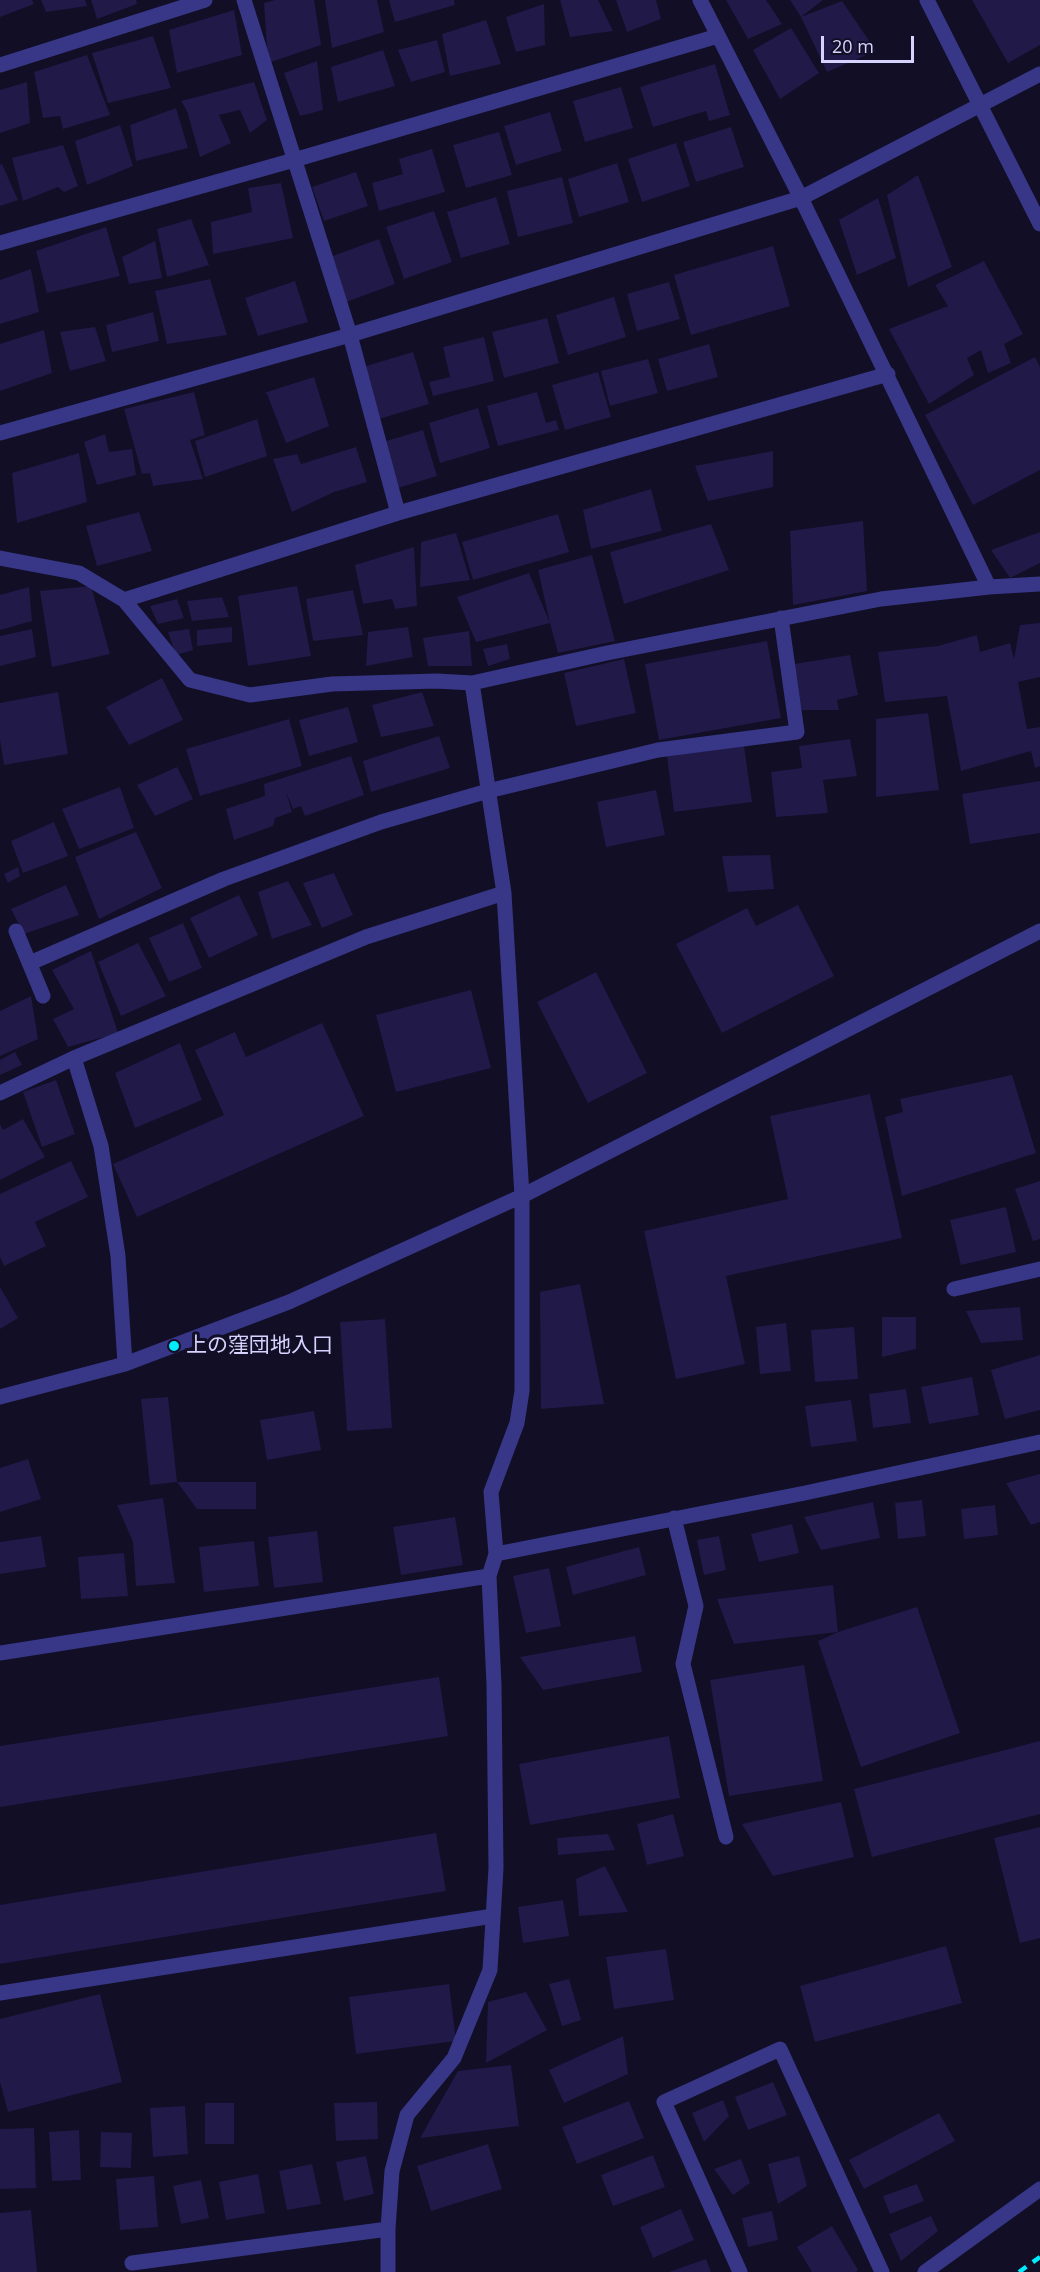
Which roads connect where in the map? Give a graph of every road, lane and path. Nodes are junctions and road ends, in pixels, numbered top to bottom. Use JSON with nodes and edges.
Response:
{"nodes":[{"id":1,"x":205,"y":0,"type":"edge"},
{"id":2,"x":244,"y":0,"type":"edge"},
{"id":3,"x":700,"y":0,"type":"edge"},
{"id":4,"x":927,"y":0,"type":"edge"},
{"id":5,"x":718,"y":36,"type":"junction"},
{"id":6,"x":0,"y":65,"type":"edge"},
{"id":7,"x":1040,"y":74,"type":"edge"},
{"id":8,"x":979,"y":105,"type":"junction"},
{"id":9,"x":294,"y":160,"type":"junction"},
{"id":10,"x":801,"y":198,"type":"junction"},
{"id":11,"x":1040,"y":224,"type":"edge"},
{"id":12,"x":0,"y":243,"type":"edge"},
{"id":13,"x":350,"y":335,"type":"junction"},
{"id":14,"x":888,"y":375,"type":"junction"},
{"id":15,"x":0,"y":433,"type":"edge"},
{"id":16,"x":398,"y":513,"type":"junction"},
{"id":17,"x":0,"y":558,"type":"edge"},
{"id":18,"x":1040,"y":584,"type":"edge"},
{"id":19,"x":989,"y":587,"type":"junction"},
{"id":20,"x":124,"y":600,"type":"junction"},
{"id":21,"x":781,"y":618,"type":"junction"},
{"id":22,"x":472,"y":683,"type":"junction"},
{"id":23,"x":488,"y":791,"type":"junction"},
{"id":24,"x":504,"y":892,"type":"junction"},
{"id":25,"x":16,"y":931,"type":"dead end"},
{"id":26,"x":1040,"y":931,"type":"edge"},
{"id":27,"x":30,"y":963,"type":"junction"},
{"id":28,"x":43,"y":996,"type":"dead end"},
{"id":29,"x":74,"y":1058,"type":"junction"},
{"id":30,"x":0,"y":1093,"type":"edge"},
{"id":31,"x":522,"y":1196,"type":"junction"},
{"id":32,"x":1040,"y":1269,"type":"edge"},
{"id":33,"x":954,"y":1289,"type":"dead end"},
{"id":34,"x":125,"y":1364,"type":"junction"},
{"id":35,"x":0,"y":1397,"type":"edge"},
{"id":36,"x":1040,"y":1442,"type":"edge"},
{"id":37,"x":674,"y":1518,"type":"junction"},
{"id":38,"x":496,"y":1554,"type":"junction"},
{"id":39,"x":489,"y":1576,"type":"junction"},
{"id":40,"x":0,"y":1653,"type":"edge"},
{"id":41,"x":726,"y":1837,"type":"dead end"},
{"id":42,"x":493,"y":1916,"type":"junction"},
{"id":43,"x":0,"y":1993,"type":"edge"},
{"id":44,"x":1040,"y":2189,"type":"edge"},
{"id":45,"x":388,"y":2229,"type":"junction"},
{"id":46,"x":132,"y":2263,"type":"dead end"},
{"id":47,"x":388,"y":2272,"type":"edge"},
{"id":48,"x":740,"y":2272,"type":"edge"},
{"id":49,"x":882,"y":2272,"type":"edge"},
{"id":50,"x":925,"y":2272,"type":"edge"}],
"edges":[{"from":1,"to":6,"type":"street"},
{"from":2,"to":9,"type":"street"},
{"from":3,"to":5,"type":"street"},
{"from":4,"to":8,"type":"street"},
{"from":5,"to":9,"type":"street"},
{"from":5,"to":10,"type":"street"},
{"from":7,"to":8,"type":"street"},
{"from":8,"to":10,"type":"street"},
{"from":8,"to":11,"type":"street"},
{"from":9,"to":12,"type":"street"},
{"from":9,"to":13,"type":"street"},
{"from":10,"to":13,"type":"street"},
{"from":10,"to":14,"type":"street"},
{"from":13,"to":15,"type":"street"},
{"from":13,"to":16,"type":"street"},
{"from":14,"to":16,"type":"street"},
{"from":14,"to":19,"type":"street"},
{"from":16,"to":20,"type":"street"},
{"from":17,"to":20,"type":"street"},
{"from":18,"to":19,"type":"street"},
{"from":19,"to":21,"type":"street"},
{"from":20,"to":22,"type":"street"},
{"from":21,"to":22,"type":"street"},
{"from":21,"to":23,"type":"street"},
{"from":22,"to":23,"type":"street"},
{"from":23,"to":24,"type":"street"},
{"from":23,"to":27,"type":"street"},
{"from":24,"to":29,"type":"street"},
{"from":24,"to":31,"type":"street"},
{"from":25,"to":27,"type":"street"},
{"from":26,"to":31,"type":"street"},
{"from":27,"to":28,"type":"street"},
{"from":29,"to":30,"type":"street"},
{"from":29,"to":34,"type":"street"},
{"from":31,"to":34,"type":"street"},
{"from":31,"to":38,"type":"street"},
{"from":32,"to":33,"type":"street"},
{"from":34,"to":35,"type":"street"},
{"from":36,"to":37,"type":"street"},
{"from":37,"to":38,"type":"street"},
{"from":37,"to":41,"type":"street"},
{"from":38,"to":39,"type":"street"},
{"from":39,"to":40,"type":"street"},
{"from":39,"to":42,"type":"street"},
{"from":42,"to":43,"type":"street"},
{"from":42,"to":45,"type":"street"},
{"from":44,"to":50,"type":"street"},
{"from":45,"to":46,"type":"street"},
{"from":45,"to":47,"type":"street"},
{"from":48,"to":49,"type":"street"}]}
